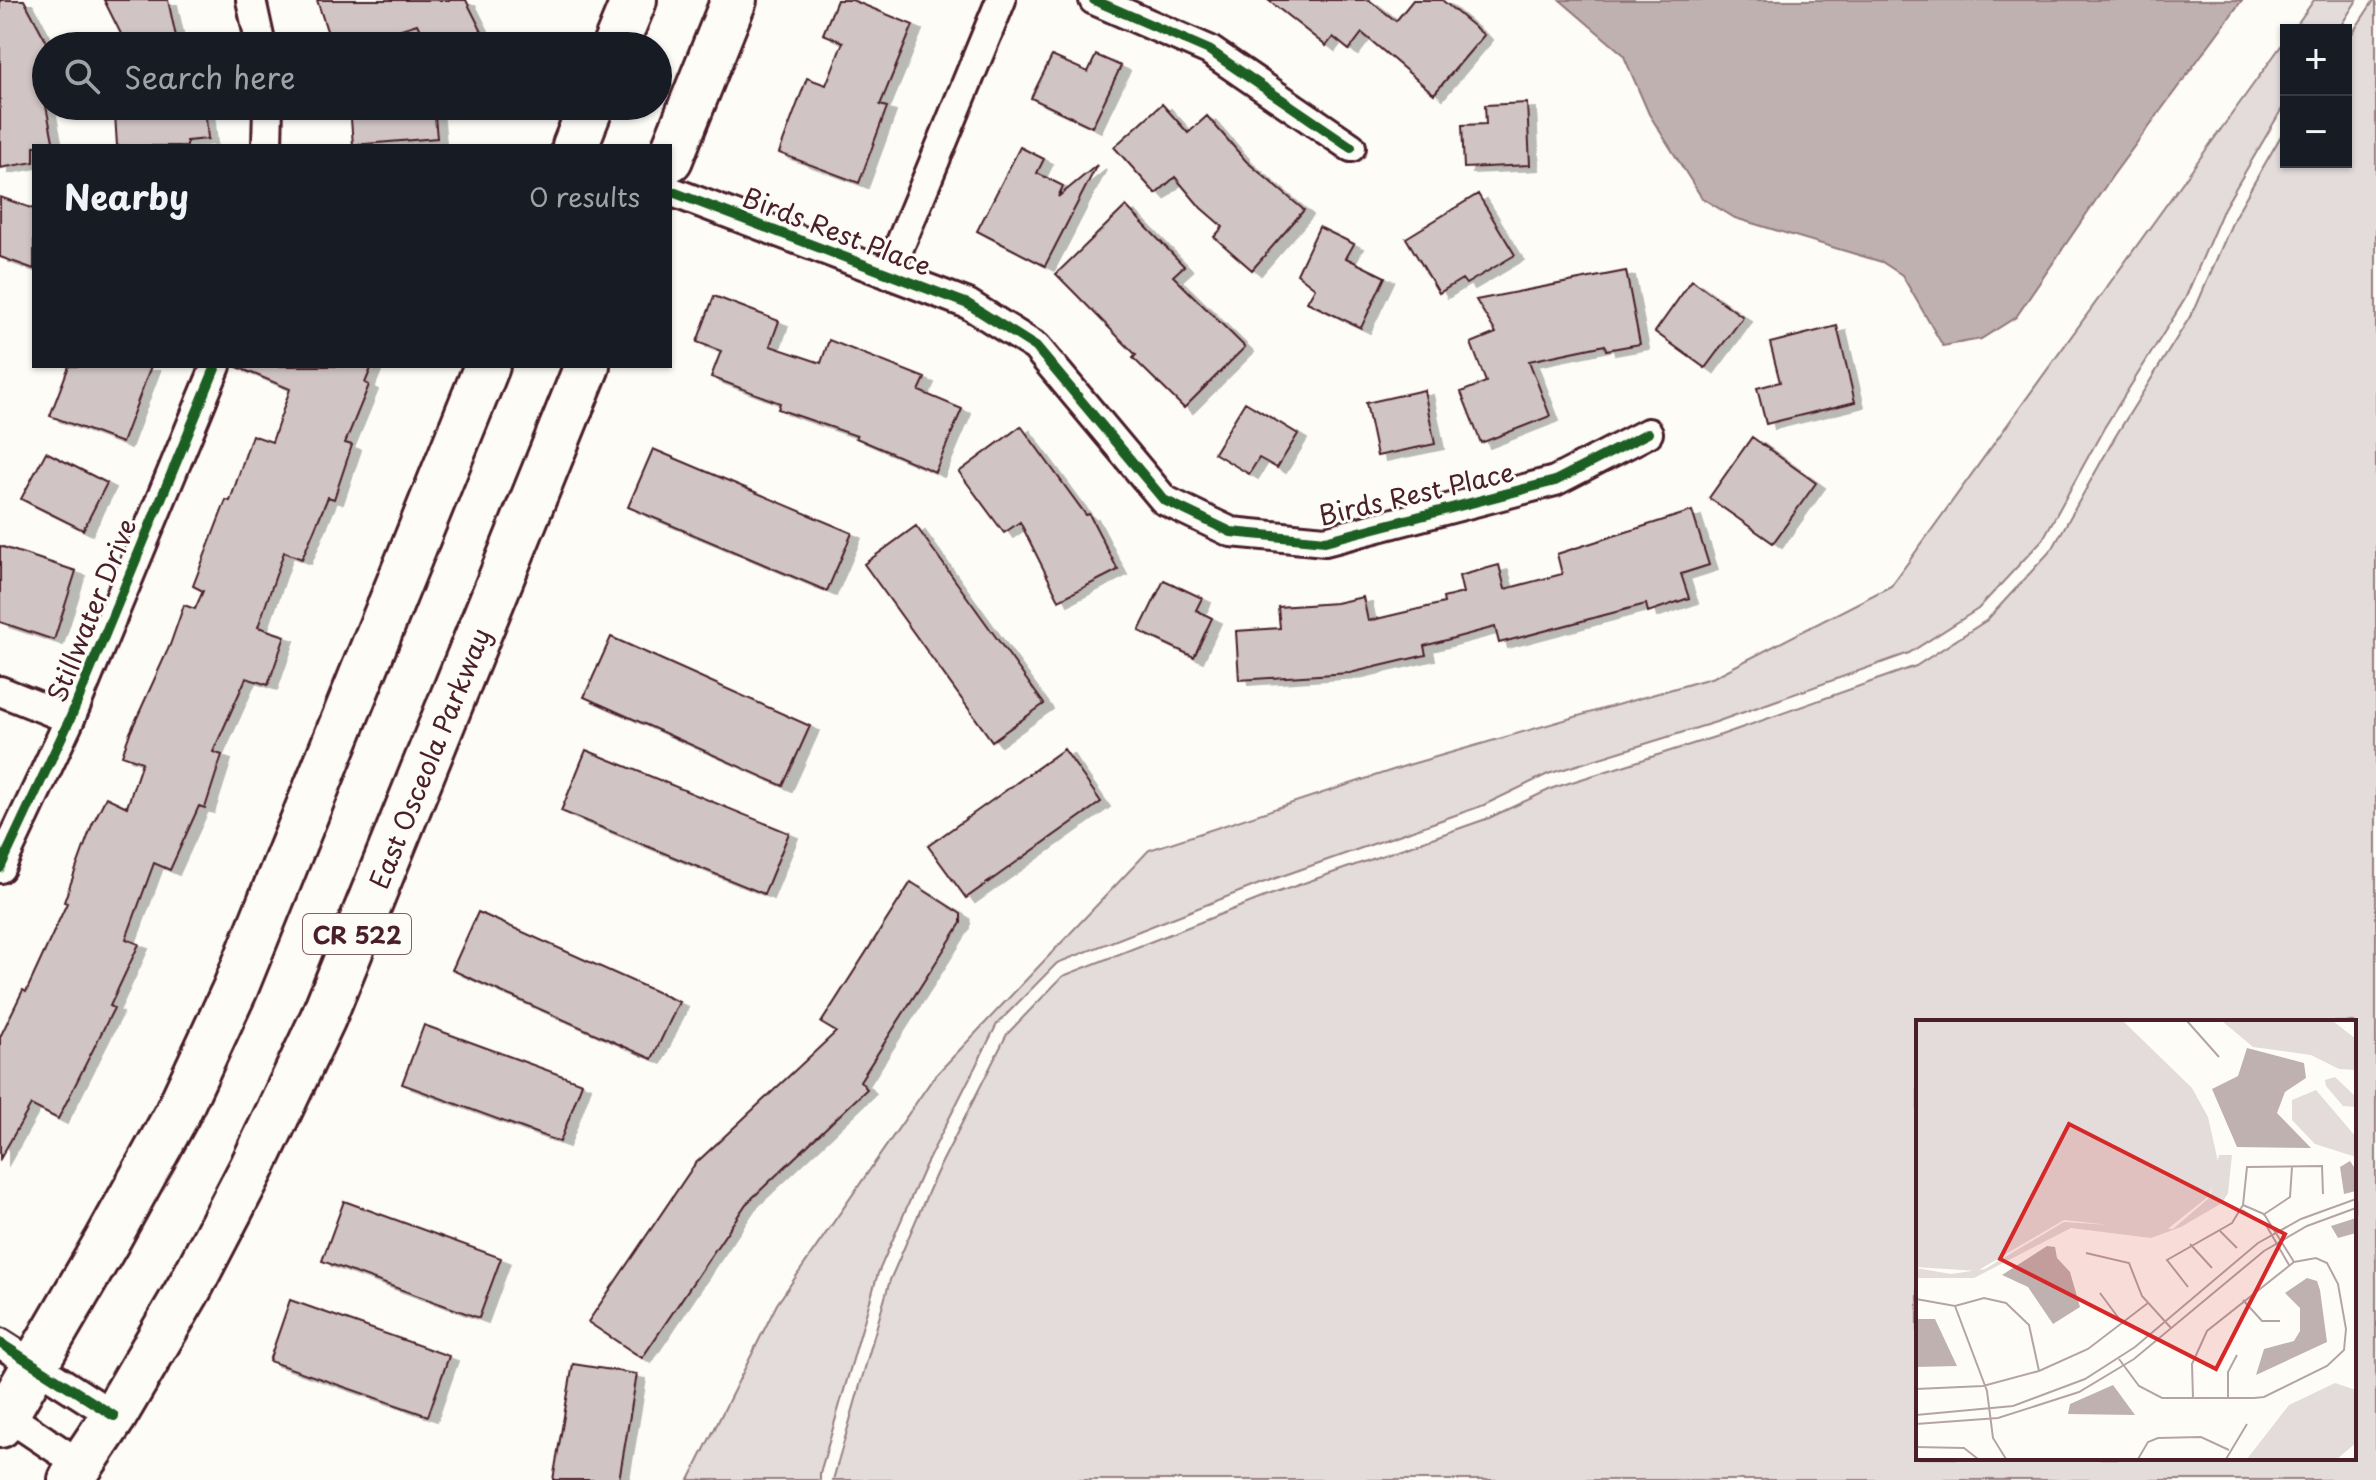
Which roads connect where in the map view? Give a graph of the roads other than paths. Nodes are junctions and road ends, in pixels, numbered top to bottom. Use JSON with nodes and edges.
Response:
{"nodes":[{"id":1,"x":251,"y":0,"type":"edge"},
{"id":2,"x":634,"y":0,"type":"edge"},
{"id":3,"x":734,"y":0,"type":"edge"},
{"id":4,"x":1001,"y":0,"type":"edge"},
{"id":5,"x":1094,"y":0,"type":"edge"},
{"id":6,"x":258,"y":32,"type":"edge"},
{"id":7,"x":621,"y":32,"type":"edge"},
{"id":8,"x":268,"y":120,"type":"edge"},
{"id":9,"x":585,"y":120,"type":"edge"},
{"id":10,"x":267,"y":144,"type":"edge"},
{"id":11,"x":576,"y":144,"type":"edge"},
{"id":12,"x":1351,"y":147,"type":"dead end"},
{"id":13,"x":672,"y":154,"type":"edge"},
{"id":14,"x":672,"y":192,"type":"edge"},
{"id":15,"x":888,"y":274,"type":"junction"},
{"id":16,"x":215,"y":368,"type":"edge"},
{"id":17,"x":486,"y":368,"type":"edge"},
{"id":18,"x":586,"y":368,"type":"edge"},
{"id":19,"x":1648,"y":433,"type":"dead end"},
{"id":20,"x":0,"y":691,"type":"edge"},
{"id":21,"x":70,"y":719,"type":"junction"},
{"id":22,"x":0,"y":868,"type":"edge"},
{"id":23,"x":0,"y":1343,"type":"edge"},
{"id":24,"x":36,"y":1366,"type":"junction"},
{"id":25,"x":114,"y":1416,"type":"junction"},
{"id":26,"x":2,"y":1417,"type":"edge"},
{"id":27,"x":76,"y":1472,"type":"edge"}],
"edges":[{"from":1,"to":6,"type":"street"},
{"from":2,"to":7,"type":"main road"},
{"from":3,"to":13,"type":"main road"},
{"from":4,"to":15,"type":"street"},
{"from":5,"to":12,"type":"street"},
{"from":8,"to":10,"type":"street"},
{"from":9,"to":11,"type":"main road"},
{"from":14,"to":15,"type":"street","name":"Birds Rest Place"},
{"from":15,"to":19,"type":"street","name":"Birds Rest Place"},
{"from":16,"to":21,"type":"street","name":"Stillwater Drive"},
{"from":17,"to":24,"type":"main road","number":"CR 522"},
{"from":18,"to":25,"type":"main road","name":"East Osceola Parkway","number":"CR 522"},
{"from":20,"to":21,"type":"street"},
{"from":21,"to":22,"type":"street","name":"Stillwater Drive"},
{"from":23,"to":24,"type":"street"},
{"from":24,"to":25,"type":"street"},
{"from":24,"to":26,"type":"main road","number":"CR 522"},
{"from":25,"to":27,"type":"main road","name":"East Osceola Parkway","number":"CR 522"},
{"from":26,"to":27,"type":"street"}]}
